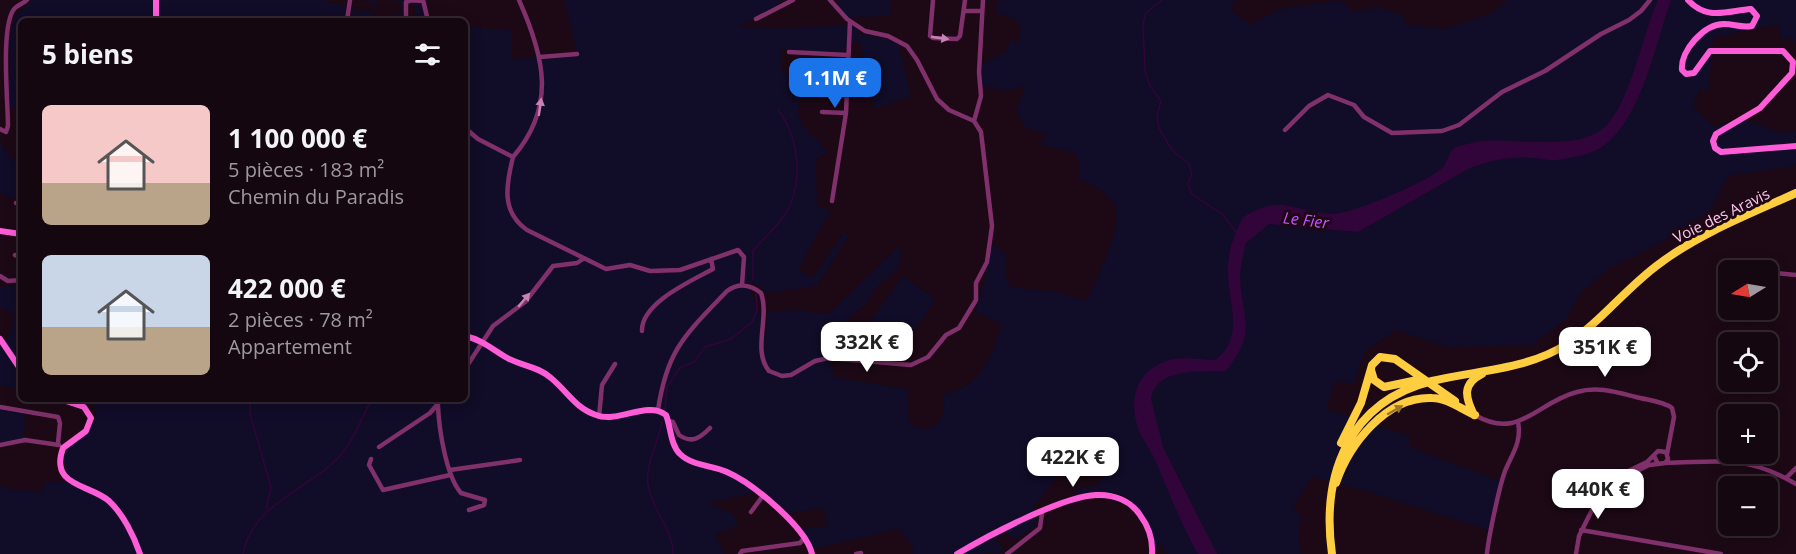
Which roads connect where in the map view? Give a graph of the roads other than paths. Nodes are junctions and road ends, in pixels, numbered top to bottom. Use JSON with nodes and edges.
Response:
{"nodes":[{"id":1,"x":27,"y":0,"type":"edge"},
{"id":2,"x":156,"y":0,"type":"edge"},
{"id":3,"x":350,"y":0,"type":"edge"},
{"id":4,"x":408,"y":0,"type":"edge"},
{"id":5,"x":519,"y":0,"type":"edge"},
{"id":6,"x":793,"y":0,"type":"edge"},
{"id":7,"x":830,"y":0,"type":"edge"},
{"id":8,"x":933,"y":0,"type":"edge"},
{"id":9,"x":965,"y":0,"type":"edge"},
{"id":10,"x":983,"y":0,"type":"edge"},
{"id":11,"x":1650,"y":0,"type":"edge"},
{"id":12,"x":1688,"y":0,"type":"edge"},
{"id":13,"x":423,"y":1,"type":"edge"},
{"id":14,"x":964,"y":11,"type":"junction"},
{"id":15,"x":982,"y":11,"type":"junction"},
{"id":16,"x":406,"y":15,"type":"dead end"},
{"id":17,"x":156,"y":18,"type":"edge"},
{"id":18,"x":347,"y":18,"type":"edge"},
{"id":19,"x":427,"y":18,"type":"edge"},
{"id":20,"x":756,"y":19,"type":"dead end"},
{"id":21,"x":850,"y":21,"type":"junction"},
{"id":22,"x":789,"y":52,"type":"dead end"},
{"id":23,"x":577,"y":54,"type":"dead end"},
{"id":24,"x":847,"y":54,"type":"junction"},
{"id":25,"x":540,"y":57,"type":"junction"},
{"id":26,"x":822,"y":112,"type":"dead end"},
{"id":27,"x":846,"y":113,"type":"junction"},
{"id":28,"x":974,"y":121,"type":"junction"},
{"id":29,"x":0,"y":129,"type":"edge"},
{"id":30,"x":1285,"y":130,"type":"dead end"},
{"id":31,"x":468,"y":131,"type":"edge"},
{"id":32,"x":1796,"y":146,"type":"edge"},
{"id":33,"x":513,"y":158,"type":"junction"},
{"id":34,"x":1796,"y":193,"type":"edge"},
{"id":35,"x":832,"y":201,"type":"dead end"},
{"id":36,"x":0,"y":231,"type":"edge"},
{"id":37,"x":18,"y":234,"type":"edge"},
{"id":38,"x":584,"y":259,"type":"junction"},
{"id":39,"x":711,"y":259,"type":"junction"},
{"id":40,"x":1778,"y":273,"type":"edge"},
{"id":41,"x":1796,"y":275,"type":"edge"},
{"id":42,"x":0,"y":276,"type":"edge"},
{"id":43,"x":18,"y":280,"type":"edge"},
{"id":44,"x":8,"y":281,"type":"junction"},
{"id":45,"x":0,"y":282,"type":"edge"},
{"id":46,"x":742,"y":285,"type":"junction"},
{"id":47,"x":642,"y":331,"type":"dead end"},
{"id":48,"x":468,"y":337,"type":"edge"},
{"id":49,"x":0,"y":339,"type":"edge"},
{"id":50,"x":484,"y":341,"type":"junction"},
{"id":51,"x":468,"y":363,"type":"edge"},
{"id":52,"x":615,"y":364,"type":"dead end"},
{"id":53,"x":1514,"y":364,"type":"junction"},
{"id":54,"x":18,"y":366,"type":"edge"},
{"id":55,"x":1371,"y":367,"type":"junction"},
{"id":56,"x":1489,"y":370,"type":"junction"},
{"id":57,"x":1422,"y":378,"type":"junction"},
{"id":58,"x":1437,"y":389,"type":"junction"},
{"id":59,"x":1442,"y":399,"type":"junction"},
{"id":60,"x":69,"y":402,"type":"edge"},
{"id":61,"x":440,"y":402,"type":"edge"},
{"id":62,"x":438,"y":406,"type":"junction"},
{"id":63,"x":0,"y":407,"type":"edge"},
{"id":64,"x":658,"y":410,"type":"junction"},
{"id":65,"x":1475,"y":415,"type":"junction"},
{"id":66,"x":599,"y":417,"type":"junction"},
{"id":67,"x":669,"y":421,"type":"junction"},
{"id":68,"x":1516,"y":423,"type":"junction"},
{"id":69,"x":710,"y":428,"type":"dead end"},
{"id":70,"x":1668,"y":441,"type":"junction"},
{"id":71,"x":58,"y":443,"type":"junction"},
{"id":72,"x":1341,"y":443,"type":"junction"},
{"id":73,"x":0,"y":445,"type":"edge"},
{"id":74,"x":379,"y":447,"type":"dead end"},
{"id":75,"x":63,"y":449,"type":"junction"},
{"id":76,"x":1660,"y":450,"type":"junction"},
{"id":77,"x":1667,"y":455,"type":"junction"},
{"id":78,"x":1654,"y":456,"type":"junction"},
{"id":79,"x":371,"y":459,"type":"dead end"},
{"id":80,"x":520,"y":460,"type":"dead end"},
{"id":81,"x":1676,"y":462,"type":"junction"},
{"id":82,"x":1665,"y":463,"type":"junction"},
{"id":83,"x":1658,"y":464,"type":"junction"},
{"id":84,"x":1796,"y":468,"type":"edge"},
{"id":85,"x":450,"y":473,"type":"junction"},
{"id":86,"x":1796,"y":474,"type":"edge"},
{"id":87,"x":1786,"y":478,"type":"junction"},
{"id":88,"x":1795,"y":483,"type":"edge"},
{"id":89,"x":1612,"y":484,"type":"junction"},
{"id":90,"x":762,"y":497,"type":"junction"},
{"id":91,"x":469,"y":510,"type":"dead end"},
{"id":92,"x":751,"y":512,"type":"dead end"},
{"id":93,"x":1042,"y":513,"type":"junction"},
{"id":94,"x":1329,"y":530,"type":"junction"},
{"id":95,"x":1581,"y":530,"type":"junction"},
{"id":96,"x":805,"y":537,"type":"junction"},
{"id":97,"x":780,"y":546,"type":"junction"},
{"id":98,"x":1487,"y":553,"type":"edge"},
{"id":99,"x":140,"y":554,"type":"edge"},
{"id":100,"x":740,"y":554,"type":"edge"},
{"id":101,"x":781,"y":554,"type":"edge"},
{"id":102,"x":812,"y":554,"type":"edge"},
{"id":103,"x":957,"y":554,"type":"edge"},
{"id":104,"x":1007,"y":554,"type":"edge"},
{"id":105,"x":1152,"y":554,"type":"edge"},
{"id":106,"x":1326,"y":554,"type":"edge"},
{"id":107,"x":1332,"y":554,"type":"edge"},
{"id":108,"x":1576,"y":554,"type":"edge"},
{"id":109,"x":1721,"y":554,"type":"edge"}],
"edges":[{"from":1,"to":29,"type":"street"},
{"from":2,"to":17,"type":"main road"},
{"from":3,"to":18,"type":"street"},
{"from":4,"to":13,"type":"street"},
{"from":4,"to":16,"type":"street"},
{"from":5,"to":25,"type":"street"},
{"from":6,"to":20,"type":"street"},
{"from":7,"to":21,"type":"street"},
{"from":8,"to":14,"type":"street","one_way":true},
{"from":9,"to":14,"type":"street"},
{"from":10,"to":15,"type":"street"},
{"from":11,"to":30,"type":"street"},
{"from":12,"to":32,"type":"main road"},
{"from":13,"to":19,"type":"street"},
{"from":14,"to":15,"type":"street"},
{"from":15,"to":28,"type":"street"},
{"from":21,"to":24,"type":"street"},
{"from":21,"to":28,"type":"street"},
{"from":22,"to":24,"type":"street"},
{"from":23,"to":25,"type":"street"},
{"from":24,"to":27,"type":"street"},
{"from":33,"to":25,"type":"street","one_way":true},
{"from":26,"to":27,"type":"street"},
{"from":27,"to":35,"type":"street"},
{"from":28,"to":46,"type":"street"},
{"from":31,"to":33,"type":"street"},
{"from":33,"to":38,"type":"street"},
{"from":34,"to":53,"type":"highway","name":"Voie des Aravis"},
{"from":36,"to":37,"type":"main road"},
{"from":38,"to":39,"type":"street"},
{"from":50,"to":38,"type":"street","one_way":true},
{"from":39,"to":46,"type":"street"},
{"from":39,"to":47,"type":"street"},
{"from":40,"to":41,"type":"street"},
{"from":42,"to":44,"type":"street"},
{"from":43,"to":44,"type":"street"},
{"from":44,"to":45,"type":"street"},
{"from":46,"to":64,"type":"street"},
{"from":48,"to":50,"type":"main road"},
{"from":49,"to":54,"type":"main road"},
{"from":50,"to":51,"type":"street"},
{"from":50,"to":66,"type":"main road"},
{"from":52,"to":66,"type":"street"},
{"from":53,"to":56,"type":"highway","name":"Voie des Aravis"},
{"from":53,"to":57,"type":"highway","name":"Voie des Aravis"},
{"from":55,"to":57,"type":"highway"},
{"from":55,"to":58,"type":"highway"},
{"from":55,"to":72,"type":"highway"},
{"from":56,"to":65,"type":"highway"},
{"from":56,"to":94,"type":"highway","name":"Voie des Aravis"},
{"from":57,"to":72,"type":"highway","name":"Voie des Aravis"},
{"from":58,"to":59,"type":"highway"},
{"from":58,"to":65,"type":"highway"},
{"from":59,"to":65,"type":"highway"},
{"from":94,"to":59,"type":"highway","one_way":true},
{"from":60,"to":75,"type":"main road"},
{"from":61,"to":62,"type":"street"},
{"from":62,"to":74,"type":"street"},
{"from":62,"to":85,"type":"street"},
{"from":63,"to":71,"type":"street"},
{"from":64,"to":66,"type":"main road"},
{"from":64,"to":67,"type":"main road"},
{"from":65,"to":68,"type":"street"},
{"from":67,"to":69,"type":"street"},
{"from":67,"to":90,"type":"main road"},
{"from":68,"to":70,"type":"street"},
{"from":68,"to":98,"type":"street"},
{"from":70,"to":76,"type":"street"},
{"from":70,"to":77,"type":"street"},
{"from":71,"to":73,"type":"street"},
{"from":71,"to":75,"type":"street"},
{"from":72,"to":106,"type":"highway","name":"Voie des Aravis"},
{"from":75,"to":99,"type":"main road"},
{"from":76,"to":77,"type":"street"},
{"from":76,"to":78,"type":"street"},
{"from":77,"to":81,"type":"street"},
{"from":77,"to":82,"type":"street"},
{"from":78,"to":83,"type":"street"},
{"from":78,"to":89,"type":"street"},
{"from":79,"to":85,"type":"street"},
{"from":80,"to":85,"type":"street"},
{"from":81,"to":82,"type":"street"},
{"from":81,"to":87,"type":"street"},
{"from":82,"to":83,"type":"street"},
{"from":83,"to":89,"type":"street"},
{"from":84,"to":87,"type":"street"},
{"from":85,"to":91,"type":"street"},
{"from":86,"to":88,"type":"street"},
{"from":87,"to":88,"type":"street"},
{"from":89,"to":95,"type":"street"},
{"from":90,"to":92,"type":"street"},
{"from":90,"to":96,"type":"main road"},
{"from":93,"to":103,"type":"main road"},
{"from":93,"to":104,"type":"street"},
{"from":93,"to":105,"type":"main road"},
{"from":94,"to":107,"type":"highway","name":"Voie des Aravis"},
{"from":95,"to":108,"type":"street"},
{"from":95,"to":109,"type":"street"},
{"from":96,"to":97,"type":"street"},
{"from":96,"to":102,"type":"main road"},
{"from":97,"to":100,"type":"street"},
{"from":97,"to":101,"type":"street"}]}
